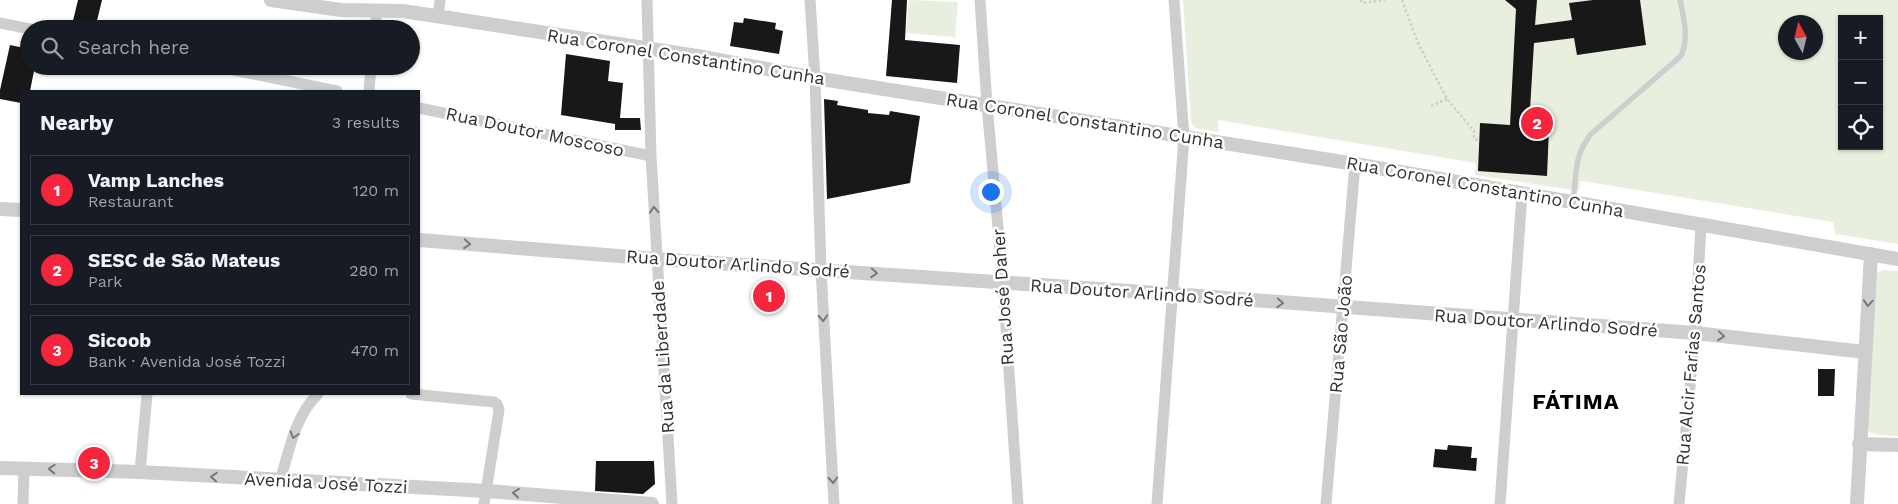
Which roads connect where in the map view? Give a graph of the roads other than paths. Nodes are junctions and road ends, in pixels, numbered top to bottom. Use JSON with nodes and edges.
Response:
{"nodes":[{"id":1,"x":270,"y":0,"type":"edge"},
{"id":2,"x":440,"y":0,"type":"edge"},
{"id":3,"x":647,"y":0,"type":"edge"},
{"id":4,"x":810,"y":0,"type":"edge"},
{"id":5,"x":980,"y":0,"type":"edge"},
{"id":6,"x":1174,"y":0,"type":"edge"},
{"id":7,"x":1680,"y":0,"type":"edge"},
{"id":8,"x":346,"y":5,"type":"edge"},
{"id":9,"x":373,"y":5,"type":"edge"},
{"id":10,"x":438,"y":17,"type":"junction"},
{"id":11,"x":374,"y":20,"type":"edge"},
{"id":12,"x":0,"y":23,"type":"edge"},
{"id":13,"x":20,"y":27,"type":"edge"},
{"id":14,"x":648,"y":49,"type":"junction"},
{"id":15,"x":259,"y":75,"type":"edge"},
{"id":16,"x":370,"y":75,"type":"edge"},
{"id":17,"x":815,"y":78,"type":"junction"},
{"id":18,"x":333,"y":90,"type":"edge"},
{"id":19,"x":369,"y":90,"type":"edge"},
{"id":20,"x":987,"y":104,"type":"junction"},
{"id":21,"x":420,"y":108,"type":"edge"},
{"id":22,"x":1184,"y":136,"type":"junction"},
{"id":23,"x":651,"y":156,"type":"junction"},
{"id":24,"x":1354,"y":164,"type":"junction"},
{"id":25,"x":1522,"y":194,"type":"junction"},
{"id":26,"x":1572,"y":203,"type":"junction"},
{"id":27,"x":0,"y":209,"type":"edge"},
{"id":28,"x":20,"y":210,"type":"edge"},
{"id":29,"x":1702,"y":226,"type":"junction"},
{"id":30,"x":420,"y":240,"type":"edge"},
{"id":31,"x":1871,"y":254,"type":"junction"},
{"id":32,"x":656,"y":259,"type":"junction"},
{"id":33,"x":1898,"y":259,"type":"edge"},
{"id":34,"x":821,"y":269,"type":"junction"},
{"id":35,"x":1003,"y":283,"type":"junction"},
{"id":36,"x":1173,"y":294,"type":"junction"},
{"id":37,"x":1343,"y":307,"type":"junction"},
{"id":38,"x":1513,"y":321,"type":"junction"},
{"id":39,"x":1695,"y":334,"type":"junction"},
{"id":40,"x":1865,"y":352,"type":"junction"},
{"id":41,"x":147,"y":395,"type":"edge"},
{"id":42,"x":317,"y":395,"type":"edge"},
{"id":43,"x":420,"y":395,"type":"edge"},
{"id":44,"x":1859,"y":444,"type":"junction"},
{"id":45,"x":1898,"y":445,"type":"edge"},
{"id":46,"x":0,"y":468,"type":"edge"},
{"id":47,"x":24,"y":468,"type":"junction"},
{"id":48,"x":140,"y":472,"type":"junction"},
{"id":49,"x":280,"y":481,"type":"junction"},
{"id":50,"x":486,"y":497,"type":"edge"},
{"id":51,"x":23,"y":504,"type":"edge"},
{"id":52,"x":652,"y":504,"type":"edge"},
{"id":53,"x":672,"y":504,"type":"edge"},
{"id":54,"x":834,"y":504,"type":"edge"},
{"id":55,"x":1018,"y":504,"type":"edge"},
{"id":56,"x":1157,"y":504,"type":"edge"},
{"id":57,"x":1326,"y":504,"type":"edge"},
{"id":58,"x":1500,"y":504,"type":"edge"},
{"id":59,"x":1679,"y":504,"type":"edge"},
{"id":60,"x":1857,"y":504,"type":"edge"}],
"edges":[{"from":1,"to":8,"type":"street","name":"Rua Coronel Constantino Cunha"},
{"from":2,"to":10,"type":"street"},
{"from":3,"to":14,"type":"street","name":"Rua da Liberdade"},
{"from":4,"to":17,"type":"street"},
{"from":5,"to":20,"type":"street","name":"Rua José Daher"},
{"from":6,"to":22,"type":"street"},
{"from":7,"to":26,"type":"lane"},
{"from":8,"to":9,"type":"street","name":"Rua Coronel Constantino Cunha"},
{"from":9,"to":10,"type":"street","name":"Rua Coronel Constantino Cunha"},
{"from":9,"to":11,"type":"street"},
{"from":10,"to":14,"type":"street","name":"Rua Coronel Constantino Cunha"},
{"from":12,"to":13,"type":"street"},
{"from":14,"to":17,"type":"street","name":"Rua Coronel Constantino Cunha"},
{"from":14,"to":23,"type":"street","name":"Rua da Liberdade"},
{"from":15,"to":18,"type":"street"},
{"from":16,"to":19,"type":"street"},
{"from":17,"to":20,"type":"street","name":"Rua Coronel Constantino Cunha"},
{"from":17,"to":34,"type":"street"},
{"from":20,"to":22,"type":"street","name":"Rua Coronel Constantino Cunha"},
{"from":20,"to":35,"type":"street","name":"Rua José Daher"},
{"from":21,"to":23,"type":"street","name":"Rua Doutor Moscoso"},
{"from":22,"to":24,"type":"street","name":"Rua Coronel Constantino Cunha"},
{"from":22,"to":36,"type":"street"},
{"from":32,"to":23,"type":"street","name":"Rua da Liberdade","one_way":true},
{"from":24,"to":25,"type":"street","name":"Rua Coronel Constantino Cunha"},
{"from":24,"to":37,"type":"street","name":"Rua São João"},
{"from":25,"to":26,"type":"street","name":"Rua Coronel Constantino Cunha"},
{"from":25,"to":38,"type":"street"},
{"from":26,"to":29,"type":"street","name":"Rua Coronel Constantino Cunha"},
{"from":27,"to":28,"type":"street"},
{"from":29,"to":31,"type":"street","name":"Rua Coronel Constantino Cunha"},
{"from":29,"to":39,"type":"street","name":"Rua Alcir Farias Santos"},
{"from":30,"to":32,"type":"street","name":"Rua Doutor Arlindo Sodré","one_way":true},
{"from":31,"to":33,"type":"street","name":"Rua Coronel Constantino Cunha"},
{"from":31,"to":40,"type":"street","one_way":true},
{"from":32,"to":34,"type":"street","name":"Rua Doutor Arlindo Sodré"},
{"from":32,"to":53,"type":"street","name":"Rua da Liberdade"},
{"from":34,"to":35,"type":"street","name":"Rua Doutor Arlindo Sodré","one_way":true},
{"from":34,"to":54,"type":"street","one_way":true},
{"from":35,"to":36,"type":"street","name":"Rua Doutor Arlindo Sodré"},
{"from":35,"to":55,"type":"street","name":"Rua José Daher"},
{"from":36,"to":37,"type":"street","name":"Rua Doutor Arlindo Sodré","one_way":true},
{"from":36,"to":56,"type":"street"},
{"from":37,"to":38,"type":"street","name":"Rua Doutor Arlindo Sodré"},
{"from":37,"to":57,"type":"street","name":"Rua São João"},
{"from":38,"to":39,"type":"street","name":"Rua Doutor Arlindo Sodré"},
{"from":38,"to":58,"type":"street"},
{"from":39,"to":40,"type":"street","name":"Rua Doutor Arlindo Sodré","one_way":true},
{"from":39,"to":59,"type":"street","name":"Rua Alcir Farias Santos"},
{"from":40,"to":44,"type":"street"},
{"from":41,"to":48,"type":"street"},
{"from":42,"to":49,"type":"street","one_way":true},
{"from":43,"to":50,"type":"street"},
{"from":44,"to":45,"type":"street"},
{"from":44,"to":60,"type":"street"},
{"from":46,"to":47,"type":"street","name":"Avenida José Tozzi"},
{"from":48,"to":47,"type":"street","name":"Avenida José Tozzi","one_way":true},
{"from":47,"to":51,"type":"street"},
{"from":49,"to":48,"type":"street","name":"Avenida José Tozzi","one_way":true},
{"from":49,"to":50,"type":"street","name":"Avenida José Tozzi"},
{"from":52,"to":50,"type":"street","name":"Avenida José Tozzi","one_way":true}]}
